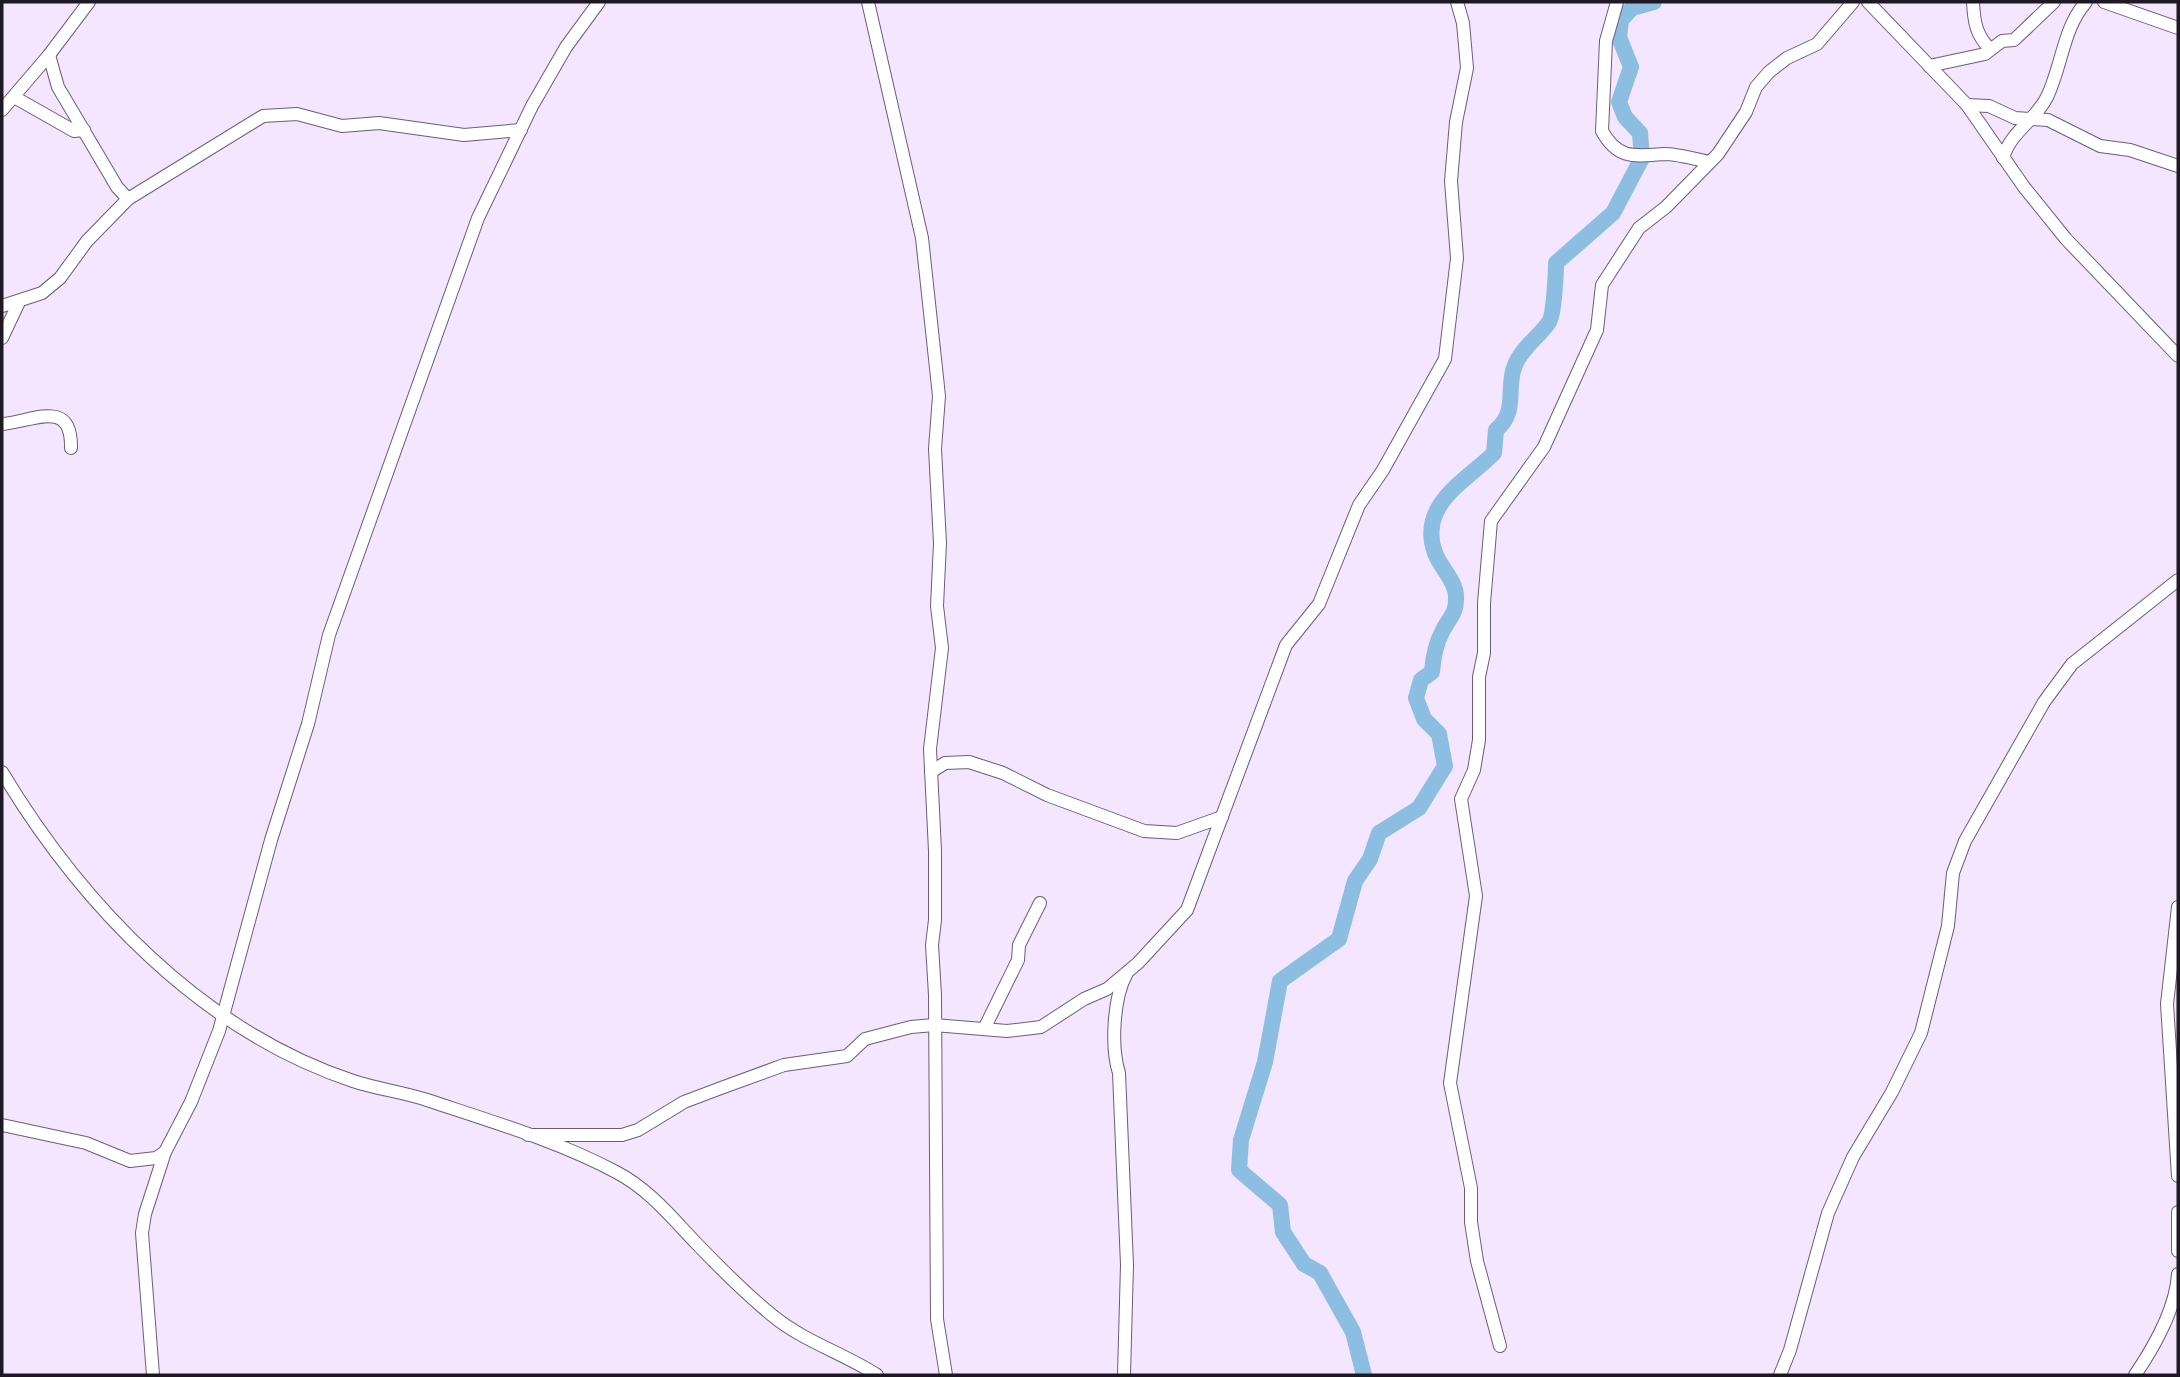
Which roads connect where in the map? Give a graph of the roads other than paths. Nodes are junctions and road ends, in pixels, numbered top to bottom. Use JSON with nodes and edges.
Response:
{"nodes":[{"id":1,"x":89,"y":2,"type":"edge"},
{"id":2,"x":599,"y":2,"type":"edge"},
{"id":3,"x":868,"y":2,"type":"edge"},
{"id":4,"x":1457,"y":2,"type":"edge"},
{"id":5,"x":1617,"y":2,"type":"edge"},
{"id":6,"x":1853,"y":2,"type":"edge"},
{"id":7,"x":1868,"y":2,"type":"edge"},
{"id":8,"x":1973,"y":2,"type":"edge"},
{"id":9,"x":2054,"y":2,"type":"edge"},
{"id":10,"x":2086,"y":2,"type":"edge"},
{"id":11,"x":2104,"y":2,"type":"edge"},
{"id":12,"x":2178,"y":28,"type":"edge"},
{"id":13,"x":1990,"y":49,"type":"junction"},
{"id":14,"x":50,"y":55,"type":"junction"},
{"id":15,"x":1929,"y":66,"type":"junction"},
{"id":16,"x":14,"y":97,"type":"junction"},
{"id":17,"x":1967,"y":105,"type":"junction"},
{"id":18,"x":2,"y":110,"type":"edge"},
{"id":19,"x":2032,"y":118,"type":"junction"},
{"id":20,"x":84,"y":130,"type":"junction"},
{"id":21,"x":521,"y":130,"type":"junction"},
{"id":22,"x":2003,"y":158,"type":"junction"},
{"id":23,"x":1709,"y":162,"type":"junction"},
{"id":24,"x":2178,"y":166,"type":"edge"},
{"id":25,"x":128,"y":199,"type":"junction"},
{"id":26,"x":19,"y":302,"type":"junction"},
{"id":27,"x":2,"y":306,"type":"edge"},
{"id":28,"x":2,"y":338,"type":"edge"},
{"id":29,"x":2178,"y":356,"type":"edge"},
{"id":30,"x":2,"y":424,"type":"edge"},
{"id":31,"x":71,"y":448,"type":"dead end"},
{"id":32,"x":2178,"y":580,"type":"edge"},
{"id":33,"x":2,"y":772,"type":"edge"},
{"id":34,"x":931,"y":772,"type":"junction"},
{"id":35,"x":1223,"y":817,"type":"junction"},
{"id":36,"x":1040,"y":903,"type":"dead end"},
{"id":37,"x":2178,"y":907,"type":"edge"},
{"id":38,"x":1128,"y":972,"type":"junction"},
{"id":39,"x":223,"y":1015,"type":"junction"},
{"id":40,"x":934,"y":1025,"type":"junction"},
{"id":41,"x":984,"y":1029,"type":"junction"},
{"id":42,"x":2,"y":1125,"type":"edge"},
{"id":43,"x":528,"y":1135,"type":"junction"},
{"id":44,"x":165,"y":1152,"type":"junction"},
{"id":45,"x":130,"y":1161,"type":"junction"},
{"id":46,"x":2178,"y":1176,"type":"edge"},
{"id":47,"x":152,"y":1188,"type":"junction"},
{"id":48,"x":2178,"y":1212,"type":"edge"},
{"id":49,"x":2178,"y":1251,"type":"edge"},
{"id":50,"x":2178,"y":1274,"type":"edge"},
{"id":51,"x":1500,"y":1346,"type":"dead end"},
{"id":52,"x":153,"y":1375,"type":"edge"},
{"id":53,"x":877,"y":1375,"type":"edge"},
{"id":54,"x":946,"y":1375,"type":"edge"},
{"id":55,"x":1124,"y":1375,"type":"edge"},
{"id":56,"x":1780,"y":1375,"type":"edge"},
{"id":57,"x":2135,"y":1375,"type":"edge"}],
"edges":[{"from":1,"to":14,"type":"street"},
{"from":2,"to":21,"type":"street"},
{"from":3,"to":34,"type":"street"},
{"from":4,"to":35,"type":"street"},
{"from":5,"to":23,"type":"street"},
{"from":6,"to":23,"type":"street"},
{"from":7,"to":15,"type":"street"},
{"from":8,"to":13,"type":"street"},
{"from":9,"to":13,"type":"street"},
{"from":10,"to":19,"type":"street"},
{"from":11,"to":12,"type":"street"},
{"from":13,"to":15,"type":"street"},
{"from":14,"to":16,"type":"street"},
{"from":14,"to":20,"type":"street"},
{"from":15,"to":17,"type":"street"},
{"from":16,"to":18,"type":"street"},
{"from":16,"to":20,"type":"street"},
{"from":17,"to":19,"type":"street"},
{"from":17,"to":22,"type":"street"},
{"from":19,"to":22,"type":"street"},
{"from":19,"to":24,"type":"street"},
{"from":20,"to":25,"type":"street"},
{"from":21,"to":25,"type":"street"},
{"from":21,"to":39,"type":"street"},
{"from":22,"to":29,"type":"street"},
{"from":23,"to":51,"type":"street"},
{"from":25,"to":26,"type":"street"},
{"from":26,"to":27,"type":"street"},
{"from":26,"to":28,"type":"street"},
{"from":30,"to":31,"type":"street"},
{"from":32,"to":56,"type":"street"},
{"from":33,"to":39,"type":"street"},
{"from":34,"to":35,"type":"street"},
{"from":34,"to":40,"type":"street"},
{"from":35,"to":38,"type":"street"},
{"from":36,"to":41,"type":"street"},
{"from":37,"to":46,"type":"street"},
{"from":38,"to":41,"type":"street"},
{"from":38,"to":55,"type":"street"},
{"from":39,"to":43,"type":"street"},
{"from":39,"to":44,"type":"street"},
{"from":40,"to":41,"type":"street"},
{"from":40,"to":43,"type":"street"},
{"from":40,"to":54,"type":"street"},
{"from":42,"to":45,"type":"street"},
{"from":43,"to":53,"type":"street"},
{"from":44,"to":45,"type":"street"},
{"from":44,"to":47,"type":"street"},
{"from":45,"to":47,"type":"street"},
{"from":47,"to":52,"type":"street"},
{"from":48,"to":49,"type":"street"},
{"from":50,"to":57,"type":"street"}]}
